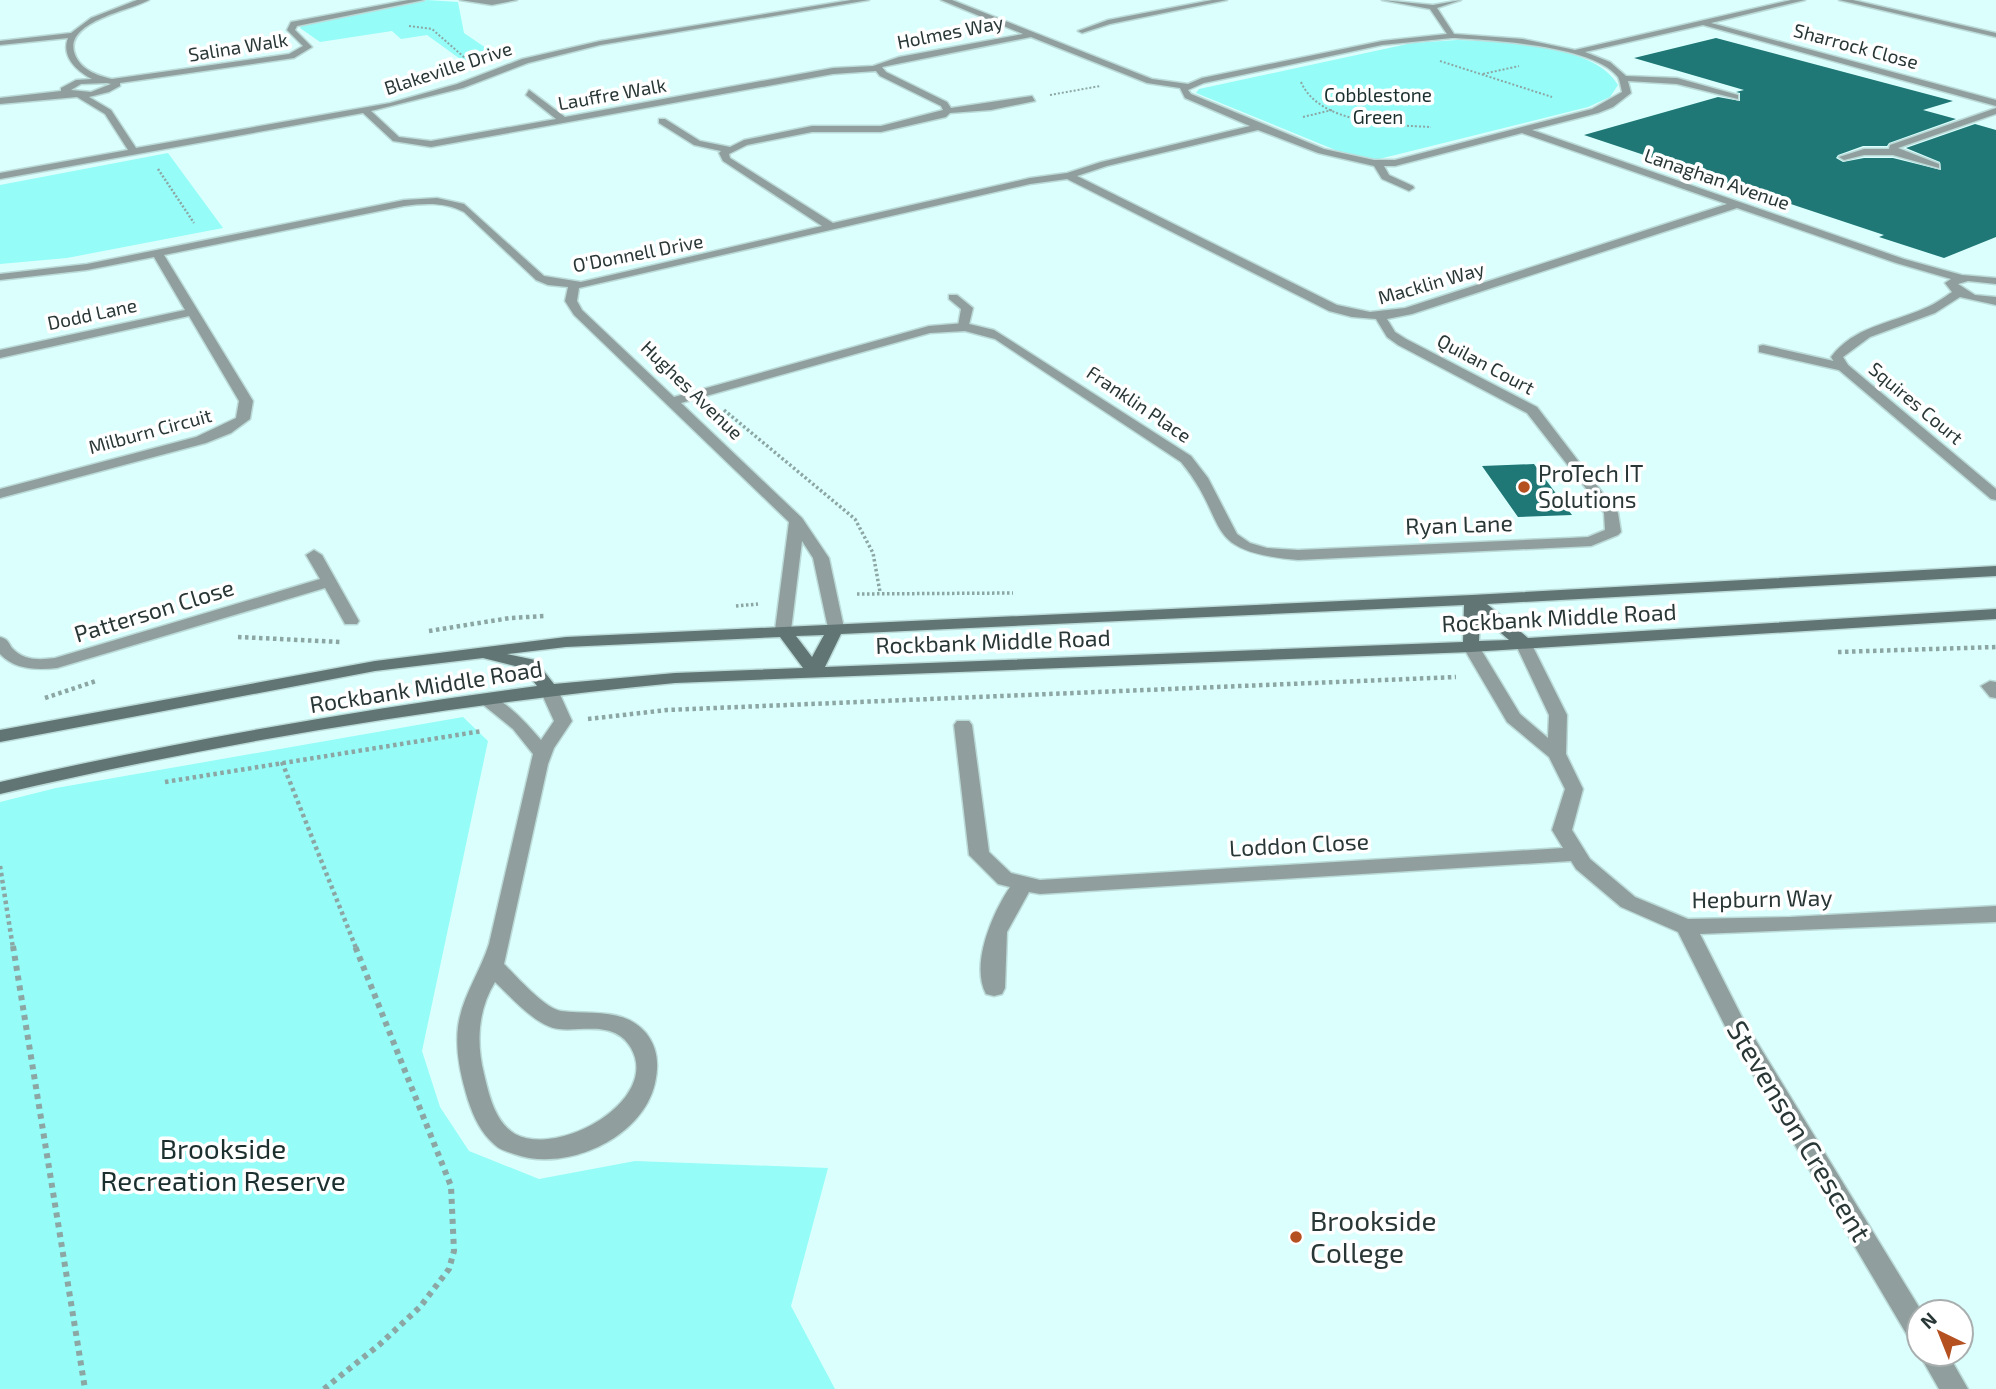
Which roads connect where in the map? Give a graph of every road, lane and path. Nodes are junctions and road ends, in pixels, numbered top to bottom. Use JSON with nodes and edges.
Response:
{"nodes":[{"id":1,"x":145,"y":0,"type":"edge"},
{"id":2,"x":421,"y":0,"type":"edge"},
{"id":3,"x":464,"y":0,"type":"edge"},
{"id":4,"x":513,"y":0,"type":"edge"},
{"id":5,"x":864,"y":0,"type":"edge"},
{"id":6,"x":1223,"y":0,"type":"edge"},
{"id":7,"x":1386,"y":0,"type":"edge"},
{"id":8,"x":1457,"y":0,"type":"edge"},
{"id":9,"x":1801,"y":0,"type":"edge"},
{"id":10,"x":1843,"y":0,"type":"edge"},
{"id":11,"x":951,"y":1,"type":"edge"},
{"id":12,"x":1433,"y":8,"type":"junction"},
{"id":13,"x":368,"y":10,"type":"junction"},
{"id":14,"x":1706,"y":24,"type":"junction"},
{"id":15,"x":1082,"y":31,"type":"dead end"},
{"id":16,"x":1034,"y":34,"type":"junction"},
{"id":17,"x":74,"y":35,"type":"junction"},
{"id":18,"x":1996,"y":35,"type":"edge"},
{"id":19,"x":1452,"y":36,"type":"junction"},
{"id":20,"x":0,"y":43,"type":"edge"},
{"id":21,"x":1575,"y":53,"type":"junction"},
{"id":22,"x":465,"y":58,"type":"dead end"},
{"id":23,"x":1432,"y":58,"type":"dead end"},
{"id":24,"x":877,"y":68,"type":"junction"},
{"id":25,"x":80,"y":69,"type":"junction"},
{"id":26,"x":1301,"y":77,"type":"dead end"},
{"id":27,"x":1625,"y":78,"type":"junction"},
{"id":28,"x":102,"y":80,"type":"junction"},
{"id":29,"x":113,"y":85,"type":"junction"},
{"id":30,"x":1186,"y":86,"type":"junction"},
{"id":31,"x":71,"y":90,"type":"junction"},
{"id":32,"x":529,"y":93,"type":"dead end"},
{"id":33,"x":1555,"y":97,"type":"dead end"},
{"id":34,"x":1735,"y":97,"type":"dead end"},
{"id":35,"x":1032,"y":99,"type":"dead end"},
{"id":36,"x":0,"y":100,"type":"edge"},
{"id":37,"x":1996,"y":103,"type":"edge"},
{"id":38,"x":1333,"y":110,"type":"junction"},
{"id":39,"x":366,"y":111,"type":"junction"},
{"id":40,"x":948,"y":111,"type":"junction"},
{"id":41,"x":1996,"y":111,"type":"edge"},
{"id":42,"x":108,"y":112,"type":"junction"},
{"id":43,"x":1298,"y":118,"type":"dead end"},
{"id":44,"x":563,"y":120,"type":"junction"},
{"id":45,"x":662,"y":121,"type":"dead end"},
{"id":46,"x":1263,"y":127,"type":"junction"},
{"id":47,"x":1436,"y":128,"type":"dead end"},
{"id":48,"x":1522,"y":130,"type":"junction"},
{"id":49,"x":728,"y":149,"type":"junction"},
{"id":50,"x":133,"y":151,"type":"junction"},
{"id":51,"x":1894,"y":152,"type":"junction"},
{"id":52,"x":1844,"y":157,"type":"dead end"},
{"id":53,"x":1378,"y":164,"type":"junction"},
{"id":54,"x":1936,"y":166,"type":"dead end"},
{"id":55,"x":156,"y":167,"type":"dead end"},
{"id":56,"x":0,"y":176,"type":"edge"},
{"id":57,"x":1068,"y":177,"type":"junction"},
{"id":58,"x":1409,"y":188,"type":"dead end"},
{"id":59,"x":1739,"y":204,"type":"junction"},
{"id":60,"x":833,"y":228,"type":"junction"},
{"id":61,"x":201,"y":234,"type":"dead end"},
{"id":62,"x":157,"y":253,"type":"junction"},
{"id":63,"x":0,"y":277,"type":"edge"},
{"id":64,"x":1992,"y":278,"type":"edge"},
{"id":65,"x":1957,"y":284,"type":"junction"},
{"id":66,"x":575,"y":285,"type":"junction"},
{"id":67,"x":953,"y":297,"type":"dead end"},
{"id":68,"x":1990,"y":300,"type":"edge"},
{"id":69,"x":1932,"y":309,"type":"junction"},
{"id":70,"x":193,"y":312,"type":"junction"},
{"id":71,"x":1380,"y":317,"type":"junction"},
{"id":72,"x":964,"y":326,"type":"junction"},
{"id":73,"x":1763,"y":349,"type":"dead end"},
{"id":74,"x":0,"y":354,"type":"edge"},
{"id":75,"x":1843,"y":367,"type":"junction"},
{"id":76,"x":702,"y":393,"type":"junction"},
{"id":77,"x":674,"y":401,"type":"junction"},
{"id":78,"x":0,"y":494,"type":"edge"},
{"id":79,"x":1996,"y":496,"type":"edge"},
{"id":80,"x":797,"y":521,"type":"junction"},
{"id":81,"x":1614,"y":524,"type":"joint"},
{"id":82,"x":314,"y":555,"type":"dead end"},
{"id":83,"x":1298,"y":555,"type":"joint"},
{"id":84,"x":1996,"y":571,"type":"edge"},
{"id":85,"x":328,"y":582,"type":"junction"},
{"id":86,"x":880,"y":592,"type":"dead end"},
{"id":87,"x":1472,"y":600,"type":"junction"},
{"id":88,"x":1996,"y":614,"type":"edge"},
{"id":89,"x":351,"y":621,"type":"dead end"},
{"id":90,"x":836,"y":628,"type":"junction"},
{"id":91,"x":783,"y":630,"type":"junction"},
{"id":92,"x":0,"y":642,"type":"edge"},
{"id":93,"x":1523,"y":643,"type":"junction"},
{"id":94,"x":1471,"y":647,"type":"junction"},
{"id":95,"x":476,"y":653,"type":"junction"},
{"id":96,"x":814,"y":671,"type":"junction"},
{"id":97,"x":1464,"y":676,"type":"dead end"},
{"id":98,"x":550,"y":690,"type":"junction"},
{"id":99,"x":485,"y":699,"type":"junction"},
{"id":100,"x":563,"y":721,"type":"junction"},
{"id":101,"x":963,"y":725,"type":"dead end"},
{"id":102,"x":519,"y":726,"type":"junction"},
{"id":103,"x":0,"y":736,"type":"edge"},
{"id":104,"x":542,"y":753,"type":"junction"},
{"id":105,"x":1558,"y":754,"type":"junction"},
{"id":106,"x":282,"y":762,"type":"junction"},
{"id":107,"x":160,"y":783,"type":"dead end"},
{"id":108,"x":0,"y":788,"type":"edge"},
{"id":109,"x":1577,"y":854,"type":"junction"},
{"id":110,"x":0,"y":866,"type":"edge"},
{"id":111,"x":1024,"y":883,"type":"junction"},
{"id":112,"x":1996,"y":914,"type":"edge"},
{"id":113,"x":1686,"y":927,"type":"junction"},
{"id":114,"x":493,"y":966,"type":"junction"},
{"id":115,"x":994,"y":988,"type":"dead end"},
{"id":116,"x":1905,"y":1308,"type":"edge"},
{"id":117,"x":1941,"y":1368,"type":"edge"},
{"id":118,"x":85,"y":1389,"type":"edge"},
{"id":119,"x":324,"y":1389,"type":"edge"},
{"id":120,"x":1954,"y":1389,"type":"edge"}],
"edges":[{"from":1,"to":17,"type":"street"},
{"from":2,"to":13,"type":"street","name":"Salina Walk"},
{"from":3,"to":4,"type":"street"},
{"from":5,"to":39,"type":"street","name":"Blakeville Drive"},
{"from":6,"to":15,"type":"street"},
{"from":7,"to":12,"type":"street"},
{"from":8,"to":12,"type":"street"},
{"from":9,"to":14,"type":"street"},
{"from":10,"to":18,"type":"street"},
{"from":11,"to":16,"type":"street"},
{"from":12,"to":19,"type":"street"},
{"from":13,"to":22,"type":"path"},
{"from":13,"to":29,"type":"street","name":"Salina Walk"},
{"from":14,"to":21,"type":"street"},
{"from":14,"to":37,"type":"street","name":"Sharrock Close"},
{"from":16,"to":24,"type":"street","name":"Holmes Way"},
{"from":16,"to":30,"type":"street"},
{"from":17,"to":20,"type":"street"},
{"from":17,"to":25,"type":"street"},
{"from":19,"to":21,"type":"street"},
{"from":19,"to":30,"type":"street"},
{"from":21,"to":27,"type":"street"},
{"from":23,"to":33,"type":"path"},
{"from":24,"to":40,"type":"street","name":"Holmes Way"},
{"from":24,"to":44,"type":"street","name":"Lauffre Walk"},
{"from":25,"to":28,"type":"street"},
{"from":25,"to":31,"type":"street"},
{"from":26,"to":38,"type":"path"},
{"from":27,"to":34,"type":"street"},
{"from":27,"to":48,"type":"street"},
{"from":28,"to":29,"type":"street"},
{"from":28,"to":31,"type":"street"},
{"from":29,"to":31,"type":"street"},
{"from":29,"to":42,"type":"street"},
{"from":30,"to":46,"type":"street"},
{"from":31,"to":36,"type":"street"},
{"from":31,"to":42,"type":"street"},
{"from":32,"to":44,"type":"street"},
{"from":35,"to":40,"type":"street"},
{"from":38,"to":43,"type":"path"},
{"from":38,"to":47,"type":"path"},
{"from":39,"to":44,"type":"street","name":"Lauffre Walk"},
{"from":39,"to":50,"type":"street","name":"Blakeville Drive"},
{"from":40,"to":49,"type":"street"},
{"from":41,"to":51,"type":"street"},
{"from":42,"to":50,"type":"street"},
{"from":45,"to":49,"type":"street"},
{"from":46,"to":53,"type":"street"},
{"from":46,"to":57,"type":"street","name":"O'Donnell Drive"},
{"from":48,"to":53,"type":"street"},
{"from":48,"to":59,"type":"street","name":"Lanaghan Avenue"},
{"from":49,"to":60,"type":"street"},
{"from":50,"to":56,"type":"street","name":"Blakeville Drive"},
{"from":51,"to":52,"type":"street"},
{"from":51,"to":54,"type":"street"},
{"from":53,"to":58,"type":"street"},
{"from":55,"to":61,"type":"path"},
{"from":57,"to":60,"type":"street","name":"O'Donnell Drive"},
{"from":57,"to":71,"type":"street","name":"Macklin Way"},
{"from":59,"to":65,"type":"street","name":"Lanaghan Avenue"},
{"from":59,"to":71,"type":"street","name":"Macklin Way"},
{"from":60,"to":66,"type":"street","name":"O'Donnell Drive"},
{"from":62,"to":63,"type":"street","name":"O'Donnell Drive"},
{"from":62,"to":66,"type":"street","name":"O'Donnell Drive"},
{"from":62,"to":70,"type":"street","name":"Milburn Circuit"},
{"from":64,"to":65,"type":"street"},
{"from":65,"to":68,"type":"street","name":"Lanaghan Avenue"},
{"from":65,"to":69,"type":"street","name":"Squires Court"},
{"from":66,"to":77,"type":"street","name":"Hughes Avenue"},
{"from":67,"to":72,"type":"street"},
{"from":68,"to":69,"type":"street","name":"Squires Court"},
{"from":69,"to":75,"type":"street","name":"Squires Court"},
{"from":70,"to":74,"type":"street","name":"Dodd Lane"},
{"from":70,"to":78,"type":"street","name":"Milburn Circuit"},
{"from":71,"to":81,"type":"street","name":"Quilan Court"},
{"from":72,"to":76,"type":"street","name":"Franklin Place"},
{"from":72,"to":83,"type":"street","name":"Franklin Place"},
{"from":73,"to":75,"type":"street","name":"Squires Court"},
{"from":75,"to":79,"type":"street","name":"Squires Court"},
{"from":76,"to":77,"type":"street","name":"Franklin Place"},
{"from":76,"to":86,"type":"path"},
{"from":77,"to":80,"type":"street","name":"Hughes Avenue"},
{"from":80,"to":90,"type":"street","name":"Hughes Avenue"},
{"from":80,"to":91,"type":"street"},
{"from":81,"to":83,"type":"street","name":"Ryan Lane"},
{"from":82,"to":85,"type":"street"},
{"from":84,"to":87,"type":"street","name":"Rockbank Middle Road"},
{"from":85,"to":89,"type":"street"},
{"from":85,"to":92,"type":"street","name":"Patterson Close"},
{"from":87,"to":90,"type":"street","name":"Rockbank Middle Road"},
{"from":87,"to":93,"type":"street"},
{"from":87,"to":94,"type":"street"},
{"from":88,"to":93,"type":"street","name":"Rockbank Middle Road"},
{"from":90,"to":91,"type":"street","name":"Rockbank Middle Road"},
{"from":90,"to":96,"type":"street"},
{"from":91,"to":95,"type":"street","name":"Rockbank Middle Road"},
{"from":91,"to":96,"type":"street"},
{"from":93,"to":94,"type":"street","name":"Rockbank Middle Road"},
{"from":93,"to":105,"type":"street","name":"Hepburn Way"},
{"from":94,"to":96,"type":"street","name":"Rockbank Middle Road"},
{"from":94,"to":105,"type":"street","name":"Hepburn Way"},
{"from":95,"to":98,"type":"street"},
{"from":95,"to":103,"type":"street","name":"Rockbank Middle Road"},
{"from":96,"to":98,"type":"street","name":"Rockbank Middle Road"},
{"from":97,"to":100,"type":"path"},
{"from":98,"to":99,"type":"street","name":"Rockbank Middle Road"},
{"from":98,"to":100,"type":"street"},
{"from":99,"to":102,"type":"street"},
{"from":99,"to":108,"type":"street","name":"Rockbank Middle Road"},
{"from":100,"to":104,"type":"street"},
{"from":101,"to":111,"type":"street","name":"Loddon Close"},
{"from":102,"to":104,"type":"street"},
{"from":102,"to":106,"type":"path"},
{"from":104,"to":114,"type":"street"},
{"from":105,"to":109,"type":"street","name":"Hepburn Way"},
{"from":106,"to":107,"type":"path"},
{"from":106,"to":119,"type":"path"},
{"from":109,"to":111,"type":"street","name":"Loddon Close"},
{"from":109,"to":113,"type":"street","name":"Hepburn Way"},
{"from":110,"to":118,"type":"path"},
{"from":111,"to":115,"type":"street"},
{"from":112,"to":113,"type":"street","name":"Hepburn Way"},
{"from":113,"to":116,"type":"street","name":"Stevenson Crescent"},
{"from":114,"to":114,"type":"street"},
{"from":117,"to":120,"type":"street"}]}
